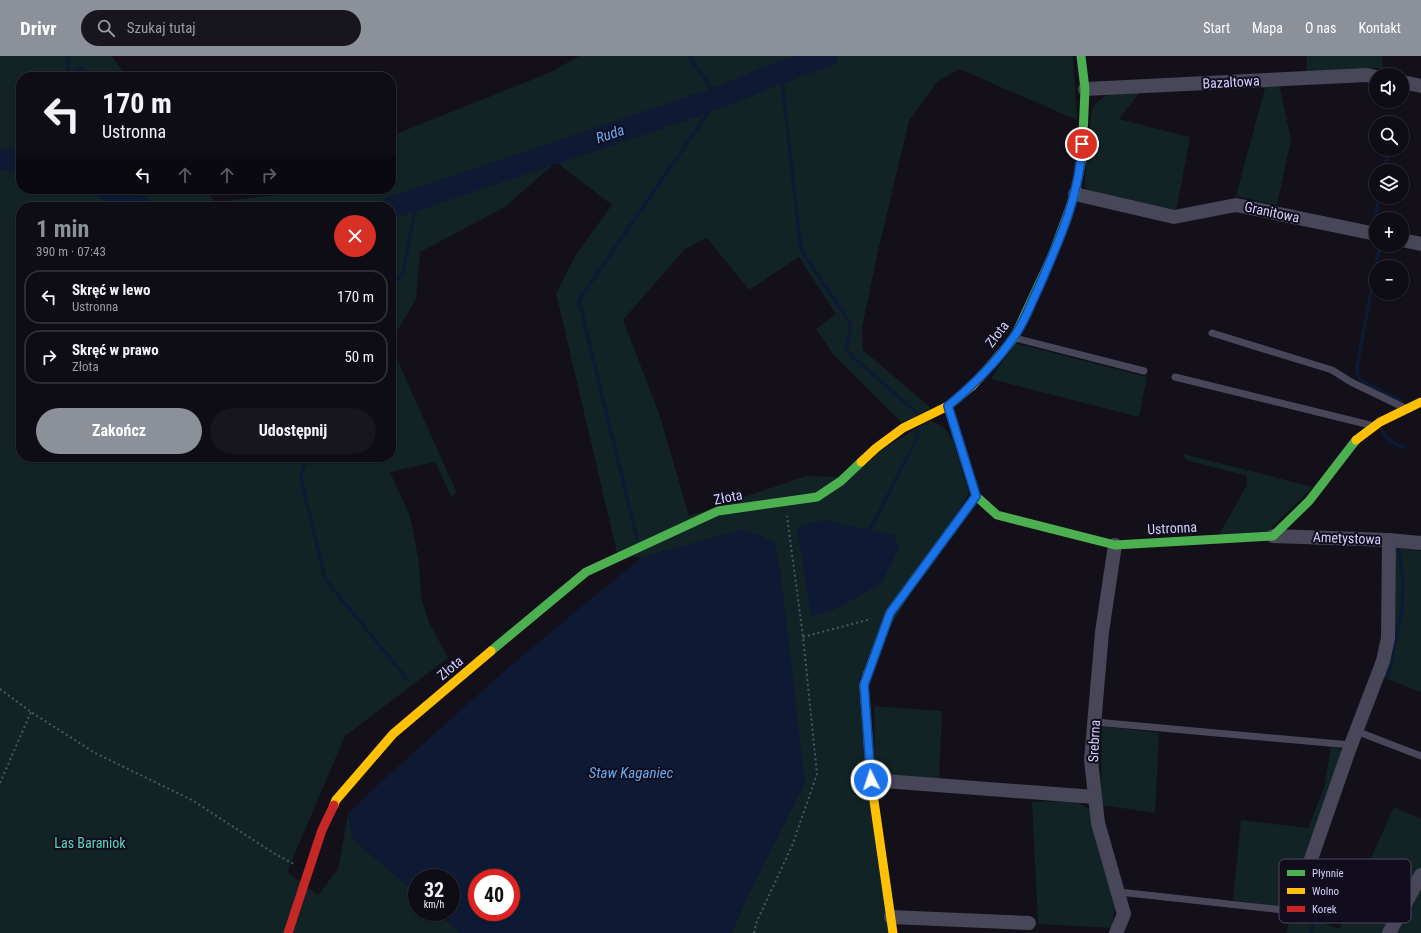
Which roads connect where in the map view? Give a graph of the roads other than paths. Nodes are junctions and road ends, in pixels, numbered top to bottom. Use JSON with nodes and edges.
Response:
{"nodes":[{"id":1,"x":1082,"y":56,"type":"edge"},
{"id":2,"x":1369,"y":75,"type":"edge"},
{"id":3,"x":1409,"y":83,"type":"edge"},
{"id":4,"x":1421,"y":86,"type":"edge"},
{"id":5,"x":1085,"y":89,"type":"junction"},
{"id":6,"x":1075,"y":194,"type":"junction"},
{"id":7,"x":1369,"y":233,"type":"edge"},
{"id":8,"x":1409,"y":241,"type":"edge"},
{"id":9,"x":1421,"y":244,"type":"edge"},
{"id":10,"x":1212,"y":333,"type":"dead end"},
{"id":11,"x":1014,"y":338,"type":"junction"},
{"id":12,"x":1144,"y":371,"type":"dead end"},
{"id":13,"x":1175,"y":377,"type":"dead end"},
{"id":14,"x":1421,"y":402,"type":"edge"},
{"id":15,"x":948,"y":406,"type":"junction"},
{"id":16,"x":1407,"y":409,"type":"junction"},
{"id":17,"x":1374,"y":426,"type":"junction"},
{"id":18,"x":976,"y":496,"type":"junction"},
{"id":19,"x":1273,"y":536,"type":"junction"},
{"id":20,"x":1389,"y":540,"type":"junction"},
{"id":21,"x":1421,"y":543,"type":"edge"},
{"id":22,"x":1116,"y":545,"type":"junction"},
{"id":23,"x":1095,"y":722,"type":"junction"},
{"id":24,"x":1356,"y":731,"type":"junction"},
{"id":25,"x":1351,"y":745,"type":"junction"},
{"id":26,"x":1421,"y":756,"type":"edge"},
{"id":27,"x":871,"y":780,"type":"junction"},
{"id":28,"x":1095,"y":797,"type":"junction"},
{"id":29,"x":1310,"y":859,"type":"edge"},
{"id":30,"x":1421,"y":875,"type":"edge"},
{"id":31,"x":1119,"y":892,"type":"junction"},
{"id":32,"x":1411,"y":893,"type":"edge"},
{"id":33,"x":1279,"y":910,"type":"edge"},
{"id":34,"x":891,"y":917,"type":"junction"},
{"id":35,"x":1029,"y":923,"type":"dead end"},
{"id":36,"x":1395,"y":923,"type":"edge"},
{"id":37,"x":288,"y":933,"type":"edge"},
{"id":38,"x":893,"y":933,"type":"edge"},
{"id":39,"x":1116,"y":933,"type":"edge"},
{"id":40,"x":1389,"y":933,"type":"edge"}],
"edges":[{"from":1,"to":5,"type":"street","name":"Złota"},
{"from":2,"to":5,"type":"street","name":"Bazaltowa"},
{"from":3,"to":4,"type":"street"},
{"from":5,"to":6,"type":"street","name":"Złota"},
{"from":6,"to":7,"type":"street","name":"Granitowa"},
{"from":6,"to":11,"type":"street","name":"Złota"},
{"from":8,"to":9,"type":"street"},
{"from":10,"to":16,"type":"lane"},
{"from":11,"to":12,"type":"lane"},
{"from":11,"to":15,"type":"street","name":"Złota"},
{"from":13,"to":17,"type":"lane"},
{"from":14,"to":16,"type":"street"},
{"from":15,"to":18,"type":"street"},
{"from":15,"to":37,"type":"street","name":"Złota"},
{"from":16,"to":17,"type":"street"},
{"from":17,"to":19,"type":"street"},
{"from":18,"to":22,"type":"street","name":"Ustronna"},
{"from":18,"to":27,"type":"street"},
{"from":19,"to":20,"type":"street","name":"Ametystowa"},
{"from":19,"to":22,"type":"street","name":"Ustronna"},
{"from":20,"to":21,"type":"street","name":"Ametystowa"},
{"from":20,"to":24,"type":"street"},
{"from":22,"to":23,"type":"street","name":"Srebrna"},
{"from":23,"to":25,"type":"lane"},
{"from":23,"to":28,"type":"street","name":"Srebrna"},
{"from":24,"to":25,"type":"street"},
{"from":24,"to":26,"type":"lane"},
{"from":25,"to":29,"type":"street"},
{"from":27,"to":28,"type":"street"},
{"from":27,"to":34,"type":"street"},
{"from":28,"to":31,"type":"street","name":"Srebrna"},
{"from":30,"to":32,"type":"street"},
{"from":31,"to":33,"type":"lane"},
{"from":31,"to":39,"type":"street","name":"Srebrna"},
{"from":34,"to":35,"type":"street"},
{"from":34,"to":38,"type":"street"},
{"from":36,"to":40,"type":"street"}]}
